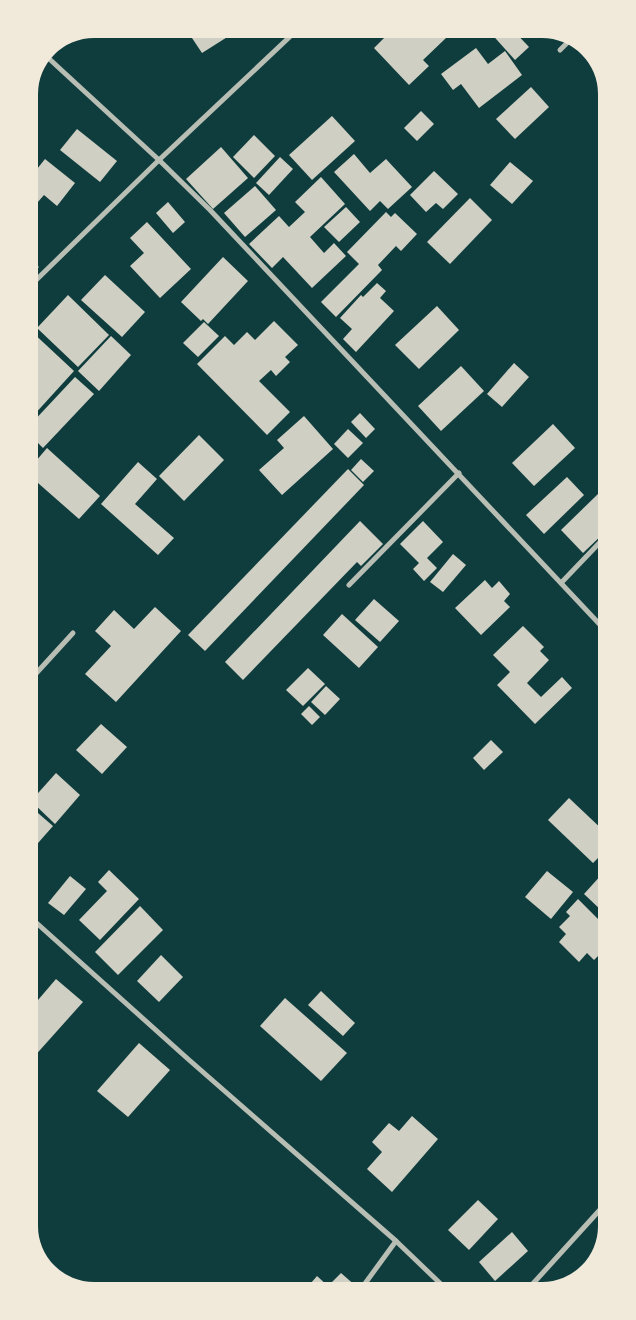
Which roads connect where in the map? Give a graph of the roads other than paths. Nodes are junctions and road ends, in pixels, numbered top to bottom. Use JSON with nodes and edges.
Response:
{"nodes":[{"id":1,"x":289,"y":37,"type":"edge"},
{"id":2,"x":567,"y":43,"type":"edge"},
{"id":3,"x":560,"y":50,"type":"dead end"},
{"id":4,"x":49,"y":59,"type":"edge"},
{"id":5,"x":159,"y":160,"type":"junction"},
{"id":6,"x":38,"y":279,"type":"edge"},
{"id":7,"x":459,"y":473,"type":"junction"},
{"id":8,"x":598,"y":544,"type":"edge"},
{"id":9,"x":561,"y":583,"type":"junction"},
{"id":10,"x":349,"y":585,"type":"dead end"},
{"id":11,"x":598,"y":623,"type":"edge"},
{"id":12,"x":73,"y":633,"type":"dead end"},
{"id":13,"x":37,"y":672,"type":"edge"},
{"id":14,"x":37,"y":924,"type":"edge"},
{"id":15,"x":598,"y":1212,"type":"edge"},
{"id":16,"x":396,"y":1241,"type":"junction"},
{"id":17,"x":366,"y":1282,"type":"edge"},
{"id":18,"x":440,"y":1282,"type":"edge"},
{"id":19,"x":534,"y":1282,"type":"edge"}],
"edges":[{"from":1,"to":5,"type":"street"},
{"from":2,"to":3,"type":"street"},
{"from":4,"to":5,"type":"street"},
{"from":5,"to":6,"type":"street"},
{"from":5,"to":7,"type":"street"},
{"from":7,"to":9,"type":"street"},
{"from":7,"to":10,"type":"street"},
{"from":8,"to":9,"type":"street"},
{"from":9,"to":11,"type":"street"},
{"from":12,"to":13,"type":"street"},
{"from":14,"to":16,"type":"street"},
{"from":15,"to":19,"type":"street"},
{"from":16,"to":17,"type":"street"},
{"from":16,"to":18,"type":"street"}]}
